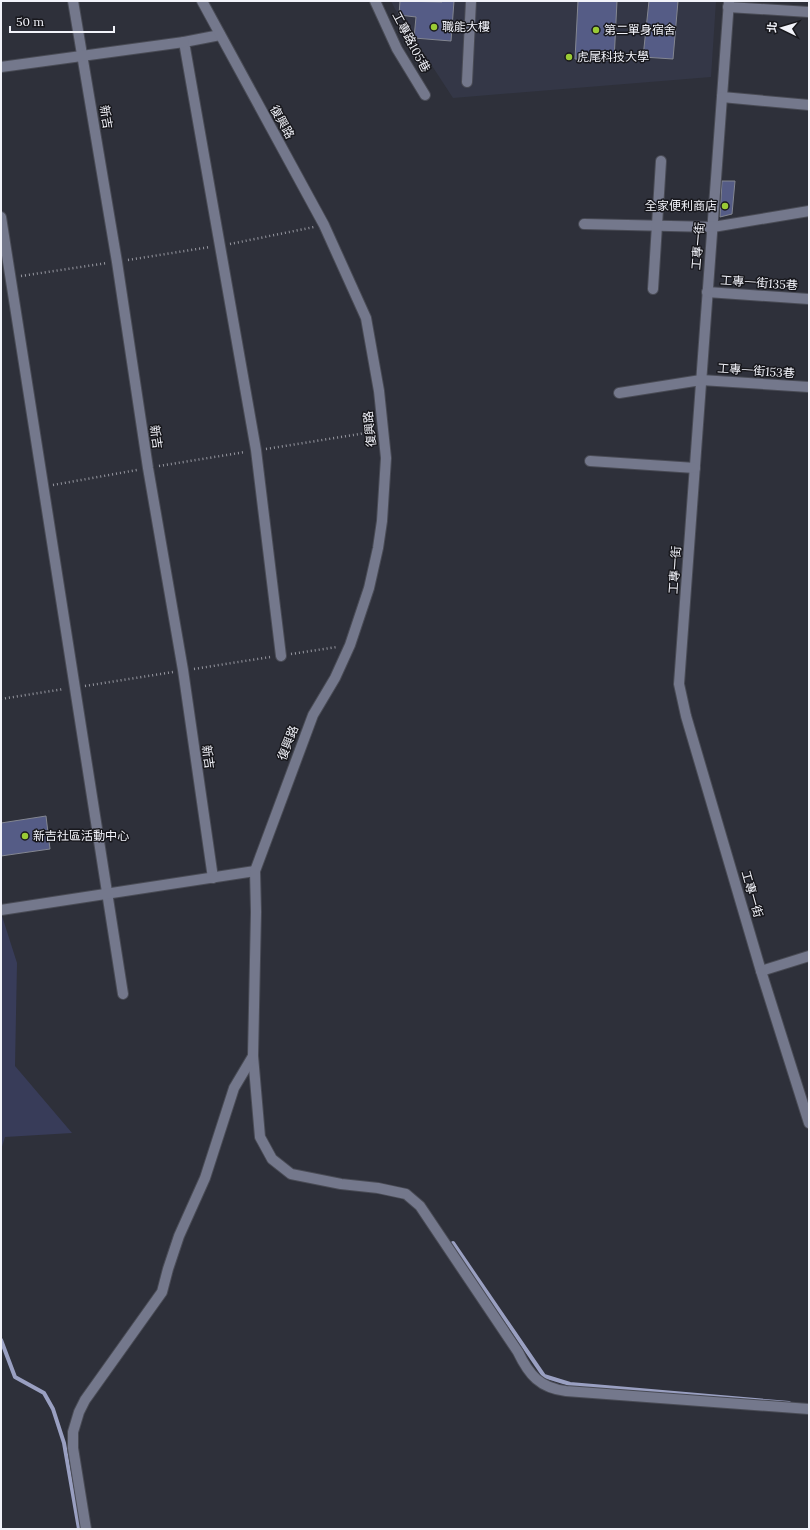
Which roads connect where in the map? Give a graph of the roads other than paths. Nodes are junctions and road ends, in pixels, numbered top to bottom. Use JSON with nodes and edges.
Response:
{"nodes":[{"id":1,"x":73,"y":1,"type":"edge"},
{"id":2,"x":202,"y":1,"type":"edge"},
{"id":3,"x":375,"y":1,"type":"edge"},
{"id":4,"x":471,"y":1,"type":"edge"},
{"id":5,"x":729,"y":4,"type":"edge"},
{"id":6,"x":809,"y":12,"type":"edge"},
{"id":7,"x":220,"y":35,"type":"junction"},
{"id":8,"x":184,"y":42,"type":"junction"},
{"id":9,"x":82,"y":56,"type":"junction"},
{"id":10,"x":1,"y":67,"type":"edge"},
{"id":11,"x":467,"y":82,"type":"dead end"},
{"id":12,"x":425,"y":94,"type":"dead end"},
{"id":13,"x":722,"y":97,"type":"junction"},
{"id":14,"x":809,"y":105,"type":"edge"},
{"id":15,"x":661,"y":161,"type":"dead end"},
{"id":16,"x":809,"y":211,"type":"edge"},
{"id":17,"x":1,"y":217,"type":"edge"},
{"id":18,"x":584,"y":224,"type":"dead end"},
{"id":19,"x":658,"y":226,"type":"junction"},
{"id":20,"x":713,"y":227,"type":"junction"},
{"id":21,"x":653,"y":289,"type":"dead end"},
{"id":22,"x":707,"y":292,"type":"junction"},
{"id":23,"x":809,"y":299,"type":"edge"},
{"id":24,"x":701,"y":380,"type":"junction"},
{"id":25,"x":809,"y":387,"type":"edge"},
{"id":26,"x":619,"y":393,"type":"dead end"},
{"id":27,"x":590,"y":461,"type":"dead end"},
{"id":28,"x":695,"y":468,"type":"junction"},
{"id":29,"x":281,"y":656,"type":"dead end"},
{"id":30,"x":255,"y":872,"type":"junction"},
{"id":31,"x":212,"y":878,"type":"junction"},
{"id":32,"x":108,"y":894,"type":"junction"},
{"id":33,"x":1,"y":910,"type":"edge"},
{"id":34,"x":809,"y":956,"type":"edge"},
{"id":35,"x":761,"y":971,"type":"junction"},
{"id":36,"x":123,"y":994,"type":"dead end"},
{"id":37,"x":253,"y":1056,"type":"junction"},
{"id":38,"x":809,"y":1123,"type":"edge"},
{"id":39,"x":809,"y":1408,"type":"edge"},
{"id":40,"x":86,"y":1529,"type":"edge"}],
"edges":[{"from":1,"to":9,"type":"street","name":"新吉"},
{"from":2,"to":7,"type":"street","name":"復興路"},
{"from":3,"to":12,"type":"street","name":"工專路105巷"},
{"from":4,"to":11,"type":"street"},
{"from":5,"to":6,"type":"street"},
{"from":5,"to":13,"type":"street","name":"工專一街"},
{"from":7,"to":8,"type":"street"},
{"from":7,"to":30,"type":"street","name":"復興路"},
{"from":8,"to":9,"type":"street"},
{"from":8,"to":29,"type":"street"},
{"from":9,"to":10,"type":"street"},
{"from":9,"to":31,"type":"street","name":"新吉"},
{"from":13,"to":14,"type":"street"},
{"from":13,"to":20,"type":"street","name":"工專一街"},
{"from":15,"to":19,"type":"street"},
{"from":16,"to":20,"type":"street"},
{"from":17,"to":32,"type":"street"},
{"from":18,"to":19,"type":"street"},
{"from":19,"to":20,"type":"street"},
{"from":19,"to":21,"type":"street"},
{"from":20,"to":22,"type":"street","name":"工專一街"},
{"from":22,"to":23,"type":"street","name":"工專一街135巷"},
{"from":22,"to":24,"type":"street","name":"工專一街"},
{"from":24,"to":25,"type":"street","name":"工專一街153巷"},
{"from":24,"to":26,"type":"street","name":"工專一街153巷"},
{"from":24,"to":28,"type":"street","name":"工專一街"},
{"from":27,"to":28,"type":"street"},
{"from":28,"to":35,"type":"street","name":"工專一街"},
{"from":30,"to":31,"type":"street"},
{"from":30,"to":37,"type":"street"},
{"from":31,"to":32,"type":"street"},
{"from":32,"to":33,"type":"street"},
{"from":32,"to":36,"type":"street"},
{"from":34,"to":35,"type":"street"},
{"from":35,"to":38,"type":"street","name":"工專一街"},
{"from":37,"to":39,"type":"street"},
{"from":37,"to":40,"type":"street"}]}
